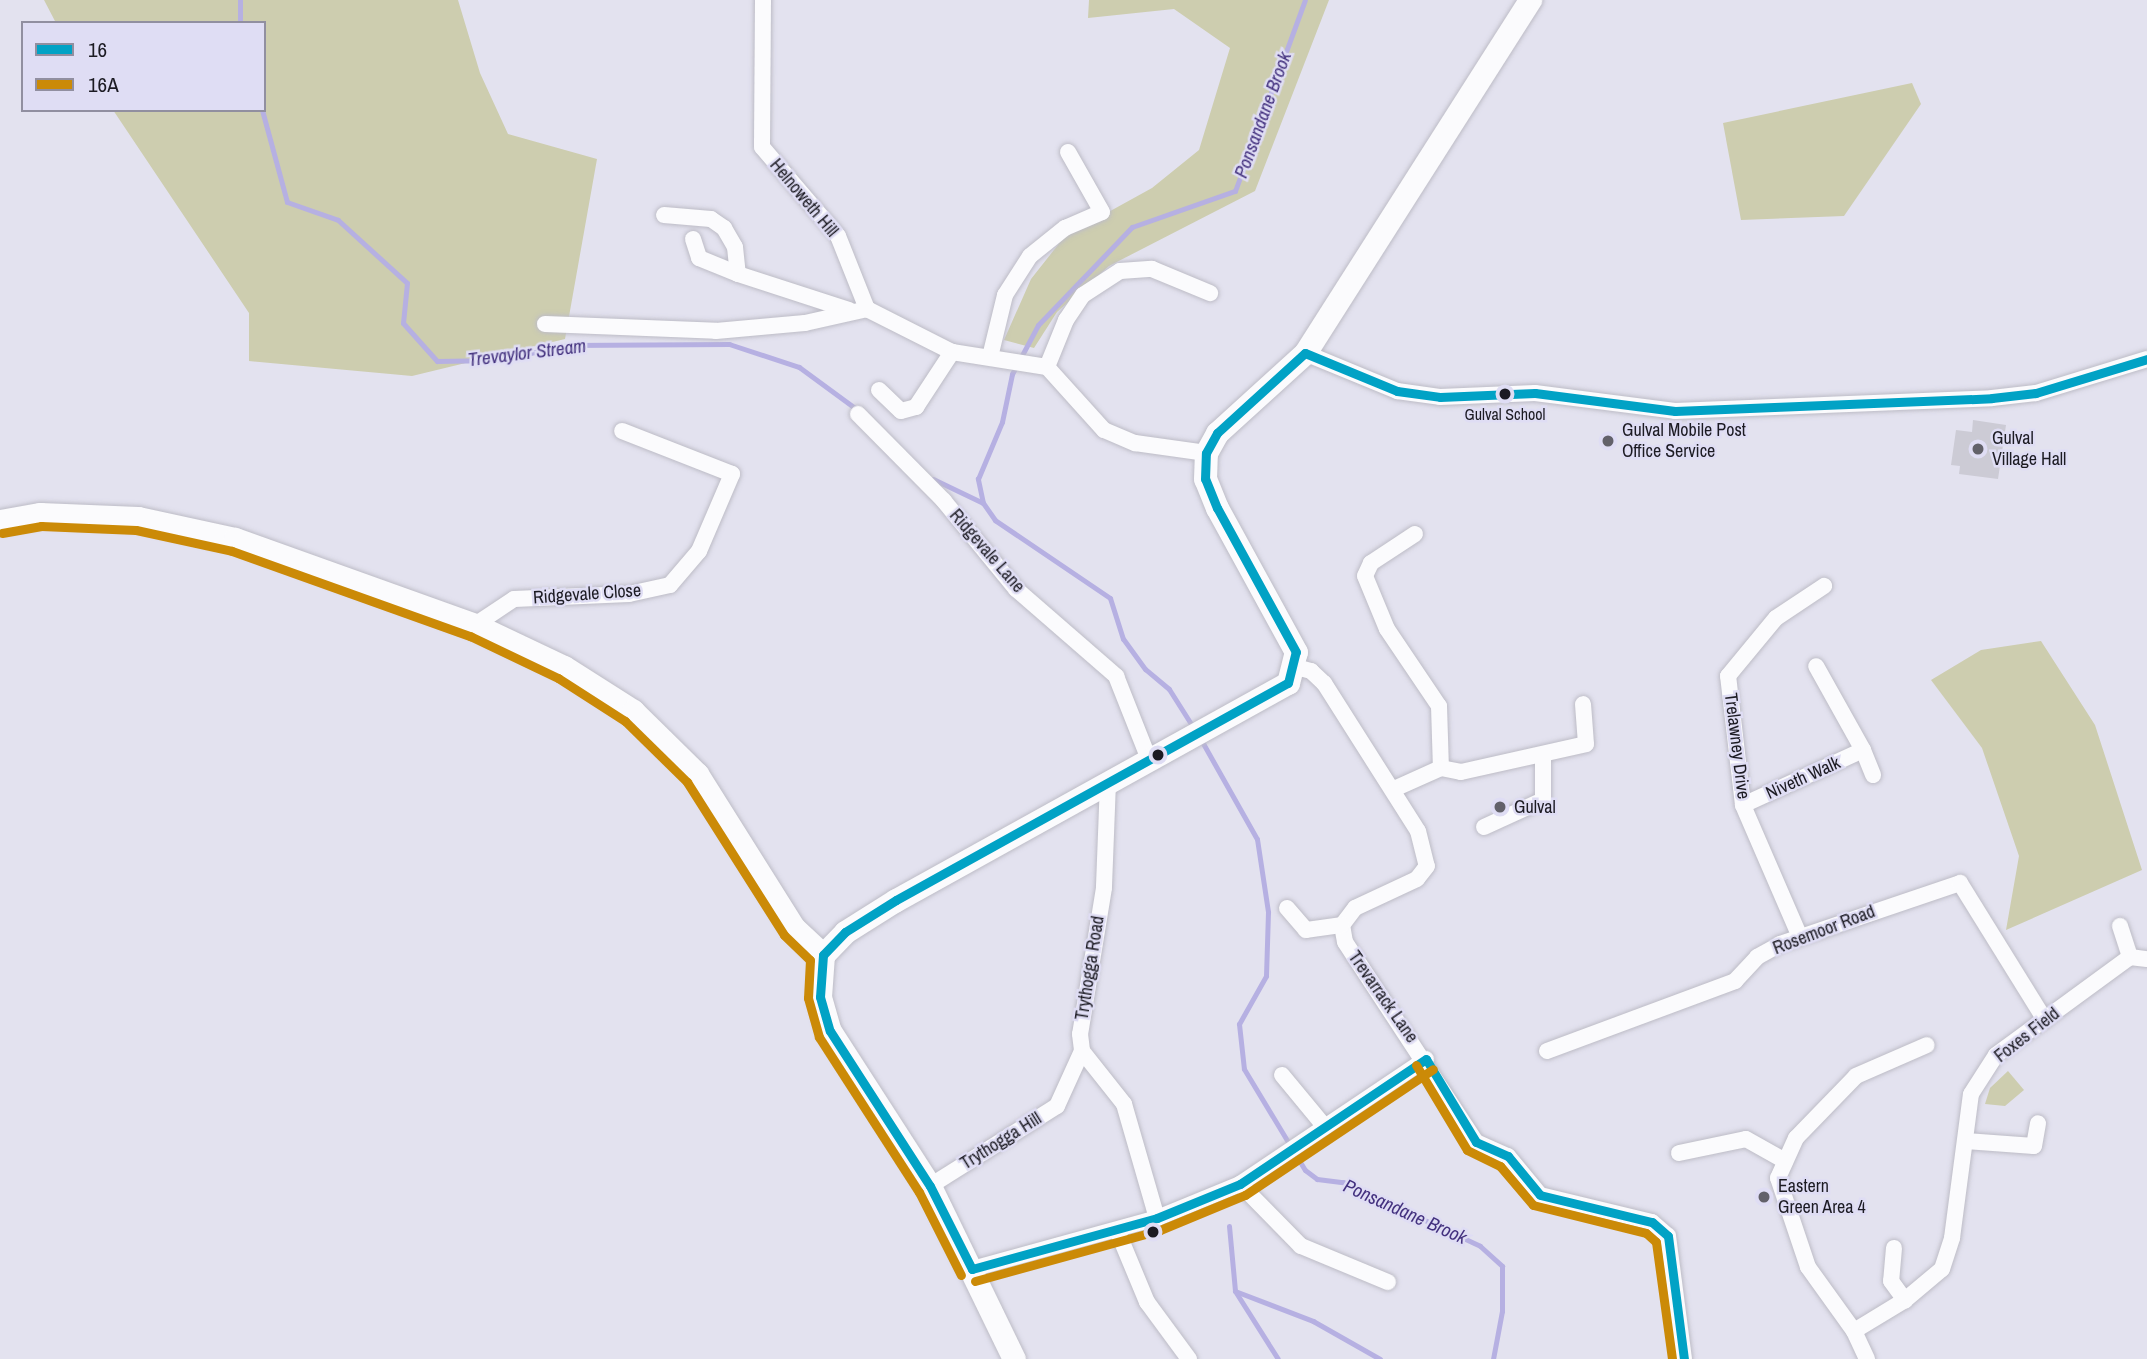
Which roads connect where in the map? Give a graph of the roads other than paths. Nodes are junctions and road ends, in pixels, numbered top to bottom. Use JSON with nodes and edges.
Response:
{"nodes":[{"id":1,"x":763,"y":0,"type":"edge"},
{"id":2,"x":1530,"y":0,"type":"edge"},
{"id":3,"x":1068,"y":152,"type":"dead end"},
{"id":4,"x":664,"y":215,"type":"dead end"},
{"id":5,"x":693,"y":239,"type":"dead end"},
{"id":6,"x":738,"y":274,"type":"junction"},
{"id":7,"x":1210,"y":293,"type":"dead end"},
{"id":8,"x":867,"y":309,"type":"junction"},
{"id":9,"x":850,"y":311,"type":"junction"},
{"id":10,"x":545,"y":324,"type":"dead end"},
{"id":11,"x":952,"y":352,"type":"junction"},
{"id":12,"x":1305,"y":354,"type":"junction"},
{"id":13,"x":990,"y":357,"type":"junction"},
{"id":14,"x":2147,"y":359,"type":"edge"},
{"id":15,"x":1043,"y":366,"type":"junction"},
{"id":16,"x":879,"y":390,"type":"dead end"},
{"id":17,"x":858,"y":414,"type":"dead end"},
{"id":18,"x":622,"y":430,"type":"dead end"},
{"id":19,"x":1206,"y":453,"type":"junction"},
{"id":20,"x":0,"y":521,"type":"edge"},
{"id":21,"x":1415,"y":534,"type":"dead end"},
{"id":22,"x":1824,"y":586,"type":"dead end"},
{"id":23,"x":475,"y":625,"type":"junction"},
{"id":24,"x":1815,"y":666,"type":"dead end"},
{"id":25,"x":1296,"y":667,"type":"junction"},
{"id":26,"x":1583,"y":704,"type":"dead end"},
{"id":27,"x":1863,"y":750,"type":"junction"},
{"id":28,"x":1543,"y":756,"type":"junction"},
{"id":29,"x":1150,"y":762,"type":"junction"},
{"id":30,"x":1441,"y":768,"type":"junction"},
{"id":31,"x":1873,"y":775,"type":"dead end"},
{"id":32,"x":1108,"y":782,"type":"junction"},
{"id":33,"x":1394,"y":789,"type":"junction"},
{"id":34,"x":1743,"y":805,"type":"junction"},
{"id":35,"x":1484,"y":827,"type":"dead end"},
{"id":36,"x":1287,"y":908,"type":"dead end"},
{"id":37,"x":1342,"y":925,"type":"junction"},
{"id":38,"x":2120,"y":926,"type":"dead end"},
{"id":39,"x":1800,"y":937,"type":"junction"},
{"id":40,"x":823,"y":955,"type":"junction"},
{"id":41,"x":2130,"y":957,"type":"junction"},
{"id":42,"x":2147,"y":959,"type":"edge"},
{"id":43,"x":2045,"y":1020,"type":"junction"},
{"id":44,"x":1927,"y":1045,"type":"dead end"},
{"id":45,"x":1082,"y":1051,"type":"junction"},
{"id":46,"x":1547,"y":1051,"type":"dead end"},
{"id":47,"x":1426,"y":1059,"type":"junction"},
{"id":48,"x":1282,"y":1075,"type":"dead end"},
{"id":49,"x":2038,"y":1123,"type":"dead end"},
{"id":50,"x":1325,"y":1127,"type":"junction"},
{"id":51,"x":1966,"y":1141,"type":"junction"},
{"id":52,"x":1679,"y":1153,"type":"dead end"},
{"id":53,"x":1785,"y":1161,"type":"junction"},
{"id":54,"x":1240,"y":1184,"type":"junction"},
{"id":55,"x":930,"y":1186,"type":"junction"},
{"id":56,"x":1157,"y":1218,"type":"junction"},
{"id":57,"x":1117,"y":1230,"type":"junction"},
{"id":58,"x":1894,"y":1248,"type":"dead end"},
{"id":59,"x":972,"y":1269,"type":"junction"},
{"id":60,"x":1388,"y":1282,"type":"dead end"},
{"id":61,"x":1905,"y":1300,"type":"junction"},
{"id":62,"x":1854,"y":1331,"type":"junction"},
{"id":63,"x":1014,"y":1359,"type":"edge"},
{"id":64,"x":1189,"y":1359,"type":"edge"},
{"id":65,"x":1684,"y":1359,"type":"edge"},
{"id":66,"x":1867,"y":1359,"type":"edge"}],
"edges":[{"from":1,"to":8,"type":"street","name":"Helnoweth Hill"},
{"from":2,"to":12,"type":"main road"},
{"from":3,"to":13,"type":"street"},
{"from":4,"to":6,"type":"street"},
{"from":5,"to":6,"type":"street"},
{"from":6,"to":9,"type":"street"},
{"from":7,"to":15,"type":"street"},
{"from":8,"to":9,"type":"street"},
{"from":8,"to":11,"type":"street"},
{"from":9,"to":10,"type":"street"},
{"from":11,"to":13,"type":"street"},
{"from":11,"to":16,"type":"street"},
{"from":12,"to":14,"type":"street"},
{"from":12,"to":19,"type":"main road"},
{"from":13,"to":15,"type":"street"},
{"from":15,"to":19,"type":"street"},
{"from":17,"to":29,"type":"street","name":"Ridgevale Lane"},
{"from":18,"to":23,"type":"street","name":"Ridgevale Close"},
{"from":19,"to":25,"type":"main road"},
{"from":20,"to":23,"type":"main road"},
{"from":21,"to":30,"type":"street"},
{"from":22,"to":34,"type":"street","name":"Trelawney Drive"},
{"from":23,"to":40,"type":"main road"},
{"from":24,"to":27,"type":"street","name":"Niveth Walk"},
{"from":25,"to":29,"type":"main road"},
{"from":25,"to":33,"type":"street"},
{"from":26,"to":28,"type":"street"},
{"from":27,"to":31,"type":"street","name":"Niveth Walk"},
{"from":27,"to":34,"type":"street","name":"Niveth Walk"},
{"from":28,"to":30,"type":"street"},
{"from":28,"to":35,"type":"street"},
{"from":29,"to":32,"type":"main road"},
{"from":30,"to":33,"type":"street"},
{"from":32,"to":40,"type":"main road"},
{"from":32,"to":45,"type":"street","name":"Trythogga Road"},
{"from":33,"to":37,"type":"street"},
{"from":34,"to":39,"type":"street","name":"Trelawney Drive"},
{"from":36,"to":37,"type":"street"},
{"from":37,"to":47,"type":"street","name":"Trevarrack Lane"},
{"from":38,"to":41,"type":"street"},
{"from":39,"to":43,"type":"street","name":"Rosemoor Road"},
{"from":39,"to":46,"type":"street","name":"Rosemoor Road"},
{"from":40,"to":55,"type":"main road"},
{"from":41,"to":42,"type":"street"},
{"from":41,"to":43,"type":"street","name":"Foxes Field"},
{"from":43,"to":51,"type":"street","name":"Foxes Field"},
{"from":44,"to":53,"type":"street"},
{"from":45,"to":55,"type":"street","name":"Trythogga Hill"},
{"from":45,"to":56,"type":"street"},
{"from":47,"to":50,"type":"street"},
{"from":47,"to":65,"type":"street","name":"Trevarrack Lane"},
{"from":48,"to":50,"type":"street"},
{"from":49,"to":51,"type":"street"},
{"from":50,"to":54,"type":"street"},
{"from":51,"to":61,"type":"street","name":"Foxes Field"},
{"from":52,"to":53,"type":"street"},
{"from":53,"to":62,"type":"street"},
{"from":54,"to":56,"type":"street"},
{"from":54,"to":60,"type":"street"},
{"from":55,"to":59,"type":"main road"},
{"from":56,"to":57,"type":"street"},
{"from":57,"to":59,"type":"street"},
{"from":57,"to":64,"type":"street"},
{"from":58,"to":61,"type":"street"},
{"from":59,"to":63,"type":"main road"},
{"from":61,"to":62,"type":"street","name":"Foxes Field"},
{"from":62,"to":66,"type":"street"}]}
